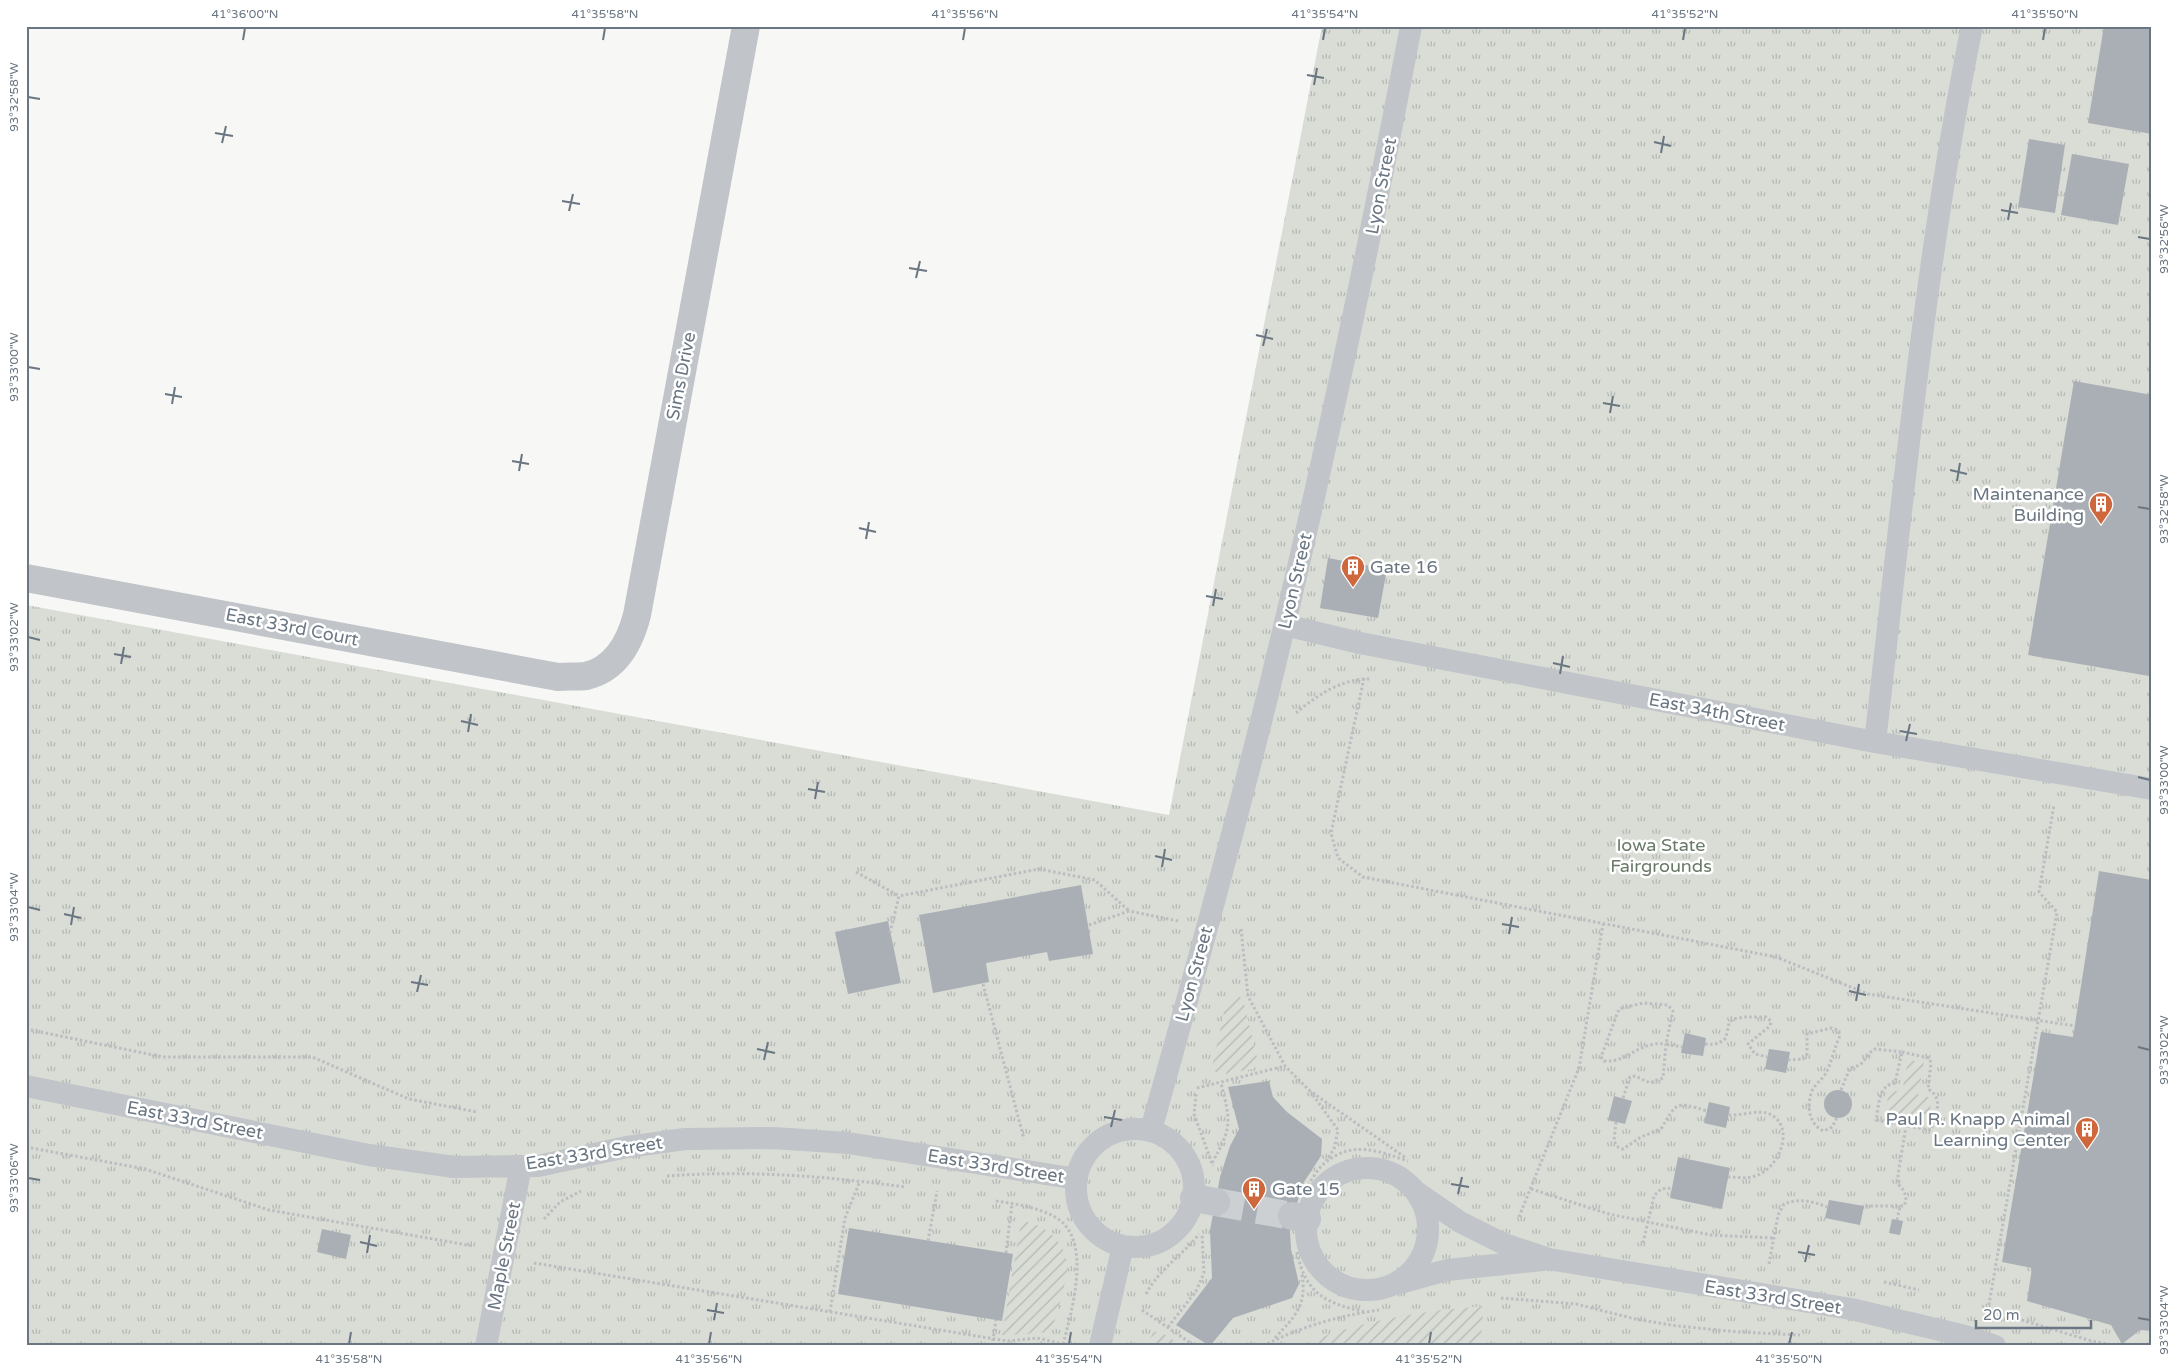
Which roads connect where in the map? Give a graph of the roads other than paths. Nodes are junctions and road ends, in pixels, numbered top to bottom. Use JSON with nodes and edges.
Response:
{"nodes":[{"id":1,"x":746,"y":26,"type":"edge"},
{"id":2,"x":1411,"y":26,"type":"edge"},
{"id":3,"x":1972,"y":26,"type":"edge"},
{"id":4,"x":26,"y":578,"type":"edge"},
{"id":5,"x":1285,"y":625,"type":"junction"},
{"id":6,"x":558,"y":677,"type":"joint"},
{"id":7,"x":1875,"y":742,"type":"junction"},
{"id":8,"x":2152,"y":789,"type":"edge"},
{"id":9,"x":26,"y":1086,"type":"edge"},
{"id":10,"x":1151,"y":1130,"type":"junction"},
{"id":11,"x":521,"y":1166,"type":"junction"},
{"id":12,"x":1077,"y":1179,"type":"junction"},
{"id":13,"x":1415,"y":1191,"type":"junction"},
{"id":14,"x":1123,"y":1246,"type":"junction"},
{"id":15,"x":1548,"y":1259,"type":"junction"},
{"id":16,"x":1383,"y":1299,"type":"junction"},
{"id":17,"x":486,"y":1346,"type":"edge"},
{"id":18,"x":1100,"y":1346,"type":"edge"},
{"id":19,"x":1995,"y":1346,"type":"edge"}],
"edges":[{"from":1,"to":6,"type":"street","name":"Sims Drive"},
{"from":2,"to":5,"type":"lane","name":"Lyon Street"},
{"from":3,"to":7,"type":"lane"},
{"from":4,"to":6,"type":"street","name":"East 33rd Court"},
{"from":5,"to":7,"type":"lane","name":"East 34th Street"},
{"from":5,"to":10,"type":"lane","name":"Lyon Street"},
{"from":7,"to":8,"type":"lane","name":"East 34th Street"},
{"from":9,"to":11,"type":"lane","name":"East 33rd Street"},
{"from":10,"to":12,"type":"lane"},
{"from":10,"to":14,"type":"lane"},
{"from":11,"to":12,"type":"lane","name":"East 33rd Street"},
{"from":11,"to":17,"type":"lane","name":"Maple Street"},
{"from":12,"to":14,"type":"lane"},
{"from":13,"to":15,"type":"lane","name":"East 33rd Street"},
{"from":13,"to":16,"type":"lane","name":"East 33rd Street"},
{"from":13,"to":16,"type":"lane","name":"East 33rd Street"},
{"from":14,"to":18,"type":"lane"},
{"from":15,"to":16,"type":"lane","name":"East 33rd Street"},
{"from":15,"to":19,"type":"lane","name":"East 33rd Street"}]}
